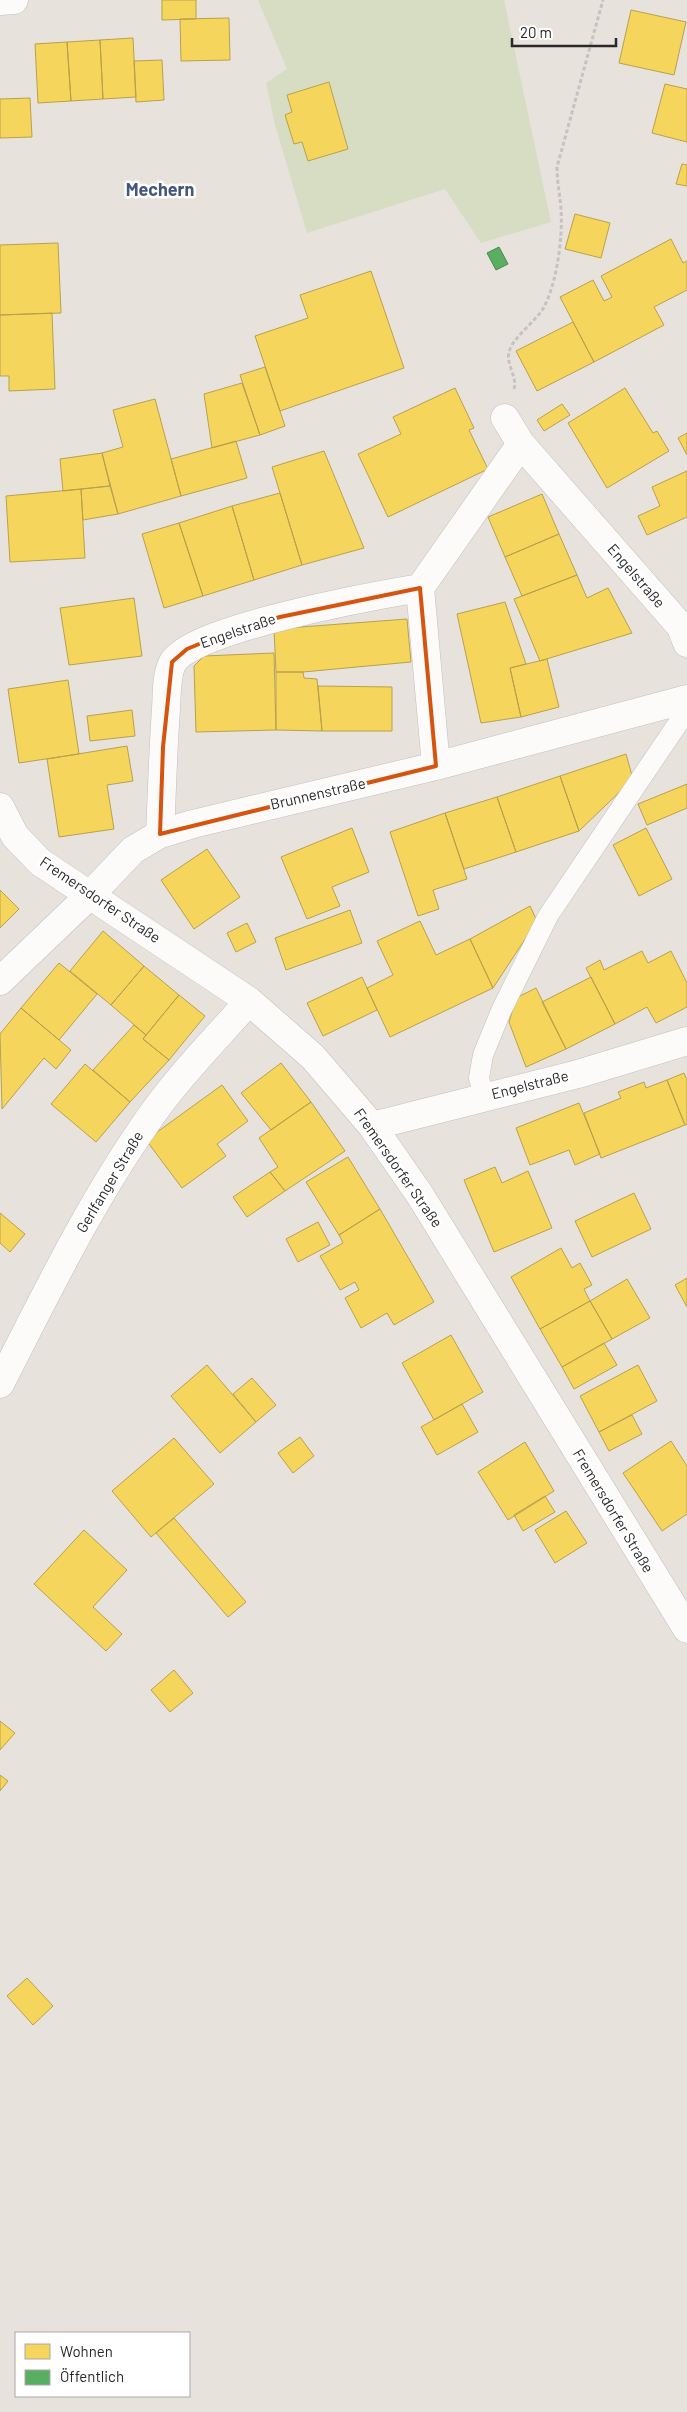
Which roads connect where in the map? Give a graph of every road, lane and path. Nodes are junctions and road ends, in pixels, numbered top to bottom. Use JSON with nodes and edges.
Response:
{"nodes":[{"id":1,"x":14,"y":0,"type":"edge"},
{"id":2,"x":603,"y":0,"type":"edge"},
{"id":3,"x":0,"y":1,"type":"edge"},
{"id":4,"x":505,"y":418,"type":"joint"},
{"id":5,"x":522,"y":444,"type":"junction"},
{"id":6,"x":420,"y":588,"type":"junction"},
{"id":7,"x":687,"y":643,"type":"edge"},
{"id":8,"x":687,"y":699,"type":"edge"},
{"id":9,"x":687,"y":710,"type":"edge"},
{"id":10,"x":436,"y":766,"type":"junction"},
{"id":11,"x":0,"y":807,"type":"edge"},
{"id":12,"x":160,"y":834,"type":"junction"},
{"id":13,"x":91,"y":894,"type":"junction"},
{"id":14,"x":0,"y":980,"type":"edge"},
{"id":15,"x":249,"y":1001,"type":"junction"},
{"id":16,"x":687,"y":1041,"type":"edge"},
{"id":17,"x":484,"y":1097,"type":"junction"},
{"id":18,"x":372,"y":1126,"type":"junction"},
{"id":19,"x":0,"y":1384,"type":"edge"},
{"id":20,"x":687,"y":1629,"type":"edge"}],
"edges":[{"from":1,"to":3,"type":"street"},
{"from":2,"to":4,"type":"path"},
{"from":4,"to":5,"type":"street","name":"Engelstraße"},
{"from":5,"to":6,"type":"street"},
{"from":5,"to":7,"type":"street","name":"Engelstraße"},
{"from":6,"to":10,"type":"street"},
{"from":6,"to":12,"type":"street","name":"Engelstraße"},
{"from":8,"to":10,"type":"street","name":"Brunnenstraße"},
{"from":9,"to":17,"type":"lane"},
{"from":10,"to":12,"type":"street","name":"Brunnenstraße"},
{"from":11,"to":13,"type":"street","name":"Fremersdorfer Straße"},
{"from":12,"to":13,"type":"street","name":"Brunnenstraße"},
{"from":13,"to":14,"type":"street","name":"Brunnenstraße"},
{"from":13,"to":15,"type":"street","name":"Fremersdorfer Straße"},
{"from":15,"to":18,"type":"street","name":"Fremersdorfer Straße"},
{"from":15,"to":19,"type":"street","name":"Gerlfanger Straße"},
{"from":16,"to":17,"type":"street","name":"Engelstraße"},
{"from":17,"to":18,"type":"street","name":"Engelstraße"},
{"from":18,"to":20,"type":"street","name":"Fremersdorfer Straße"}]}
